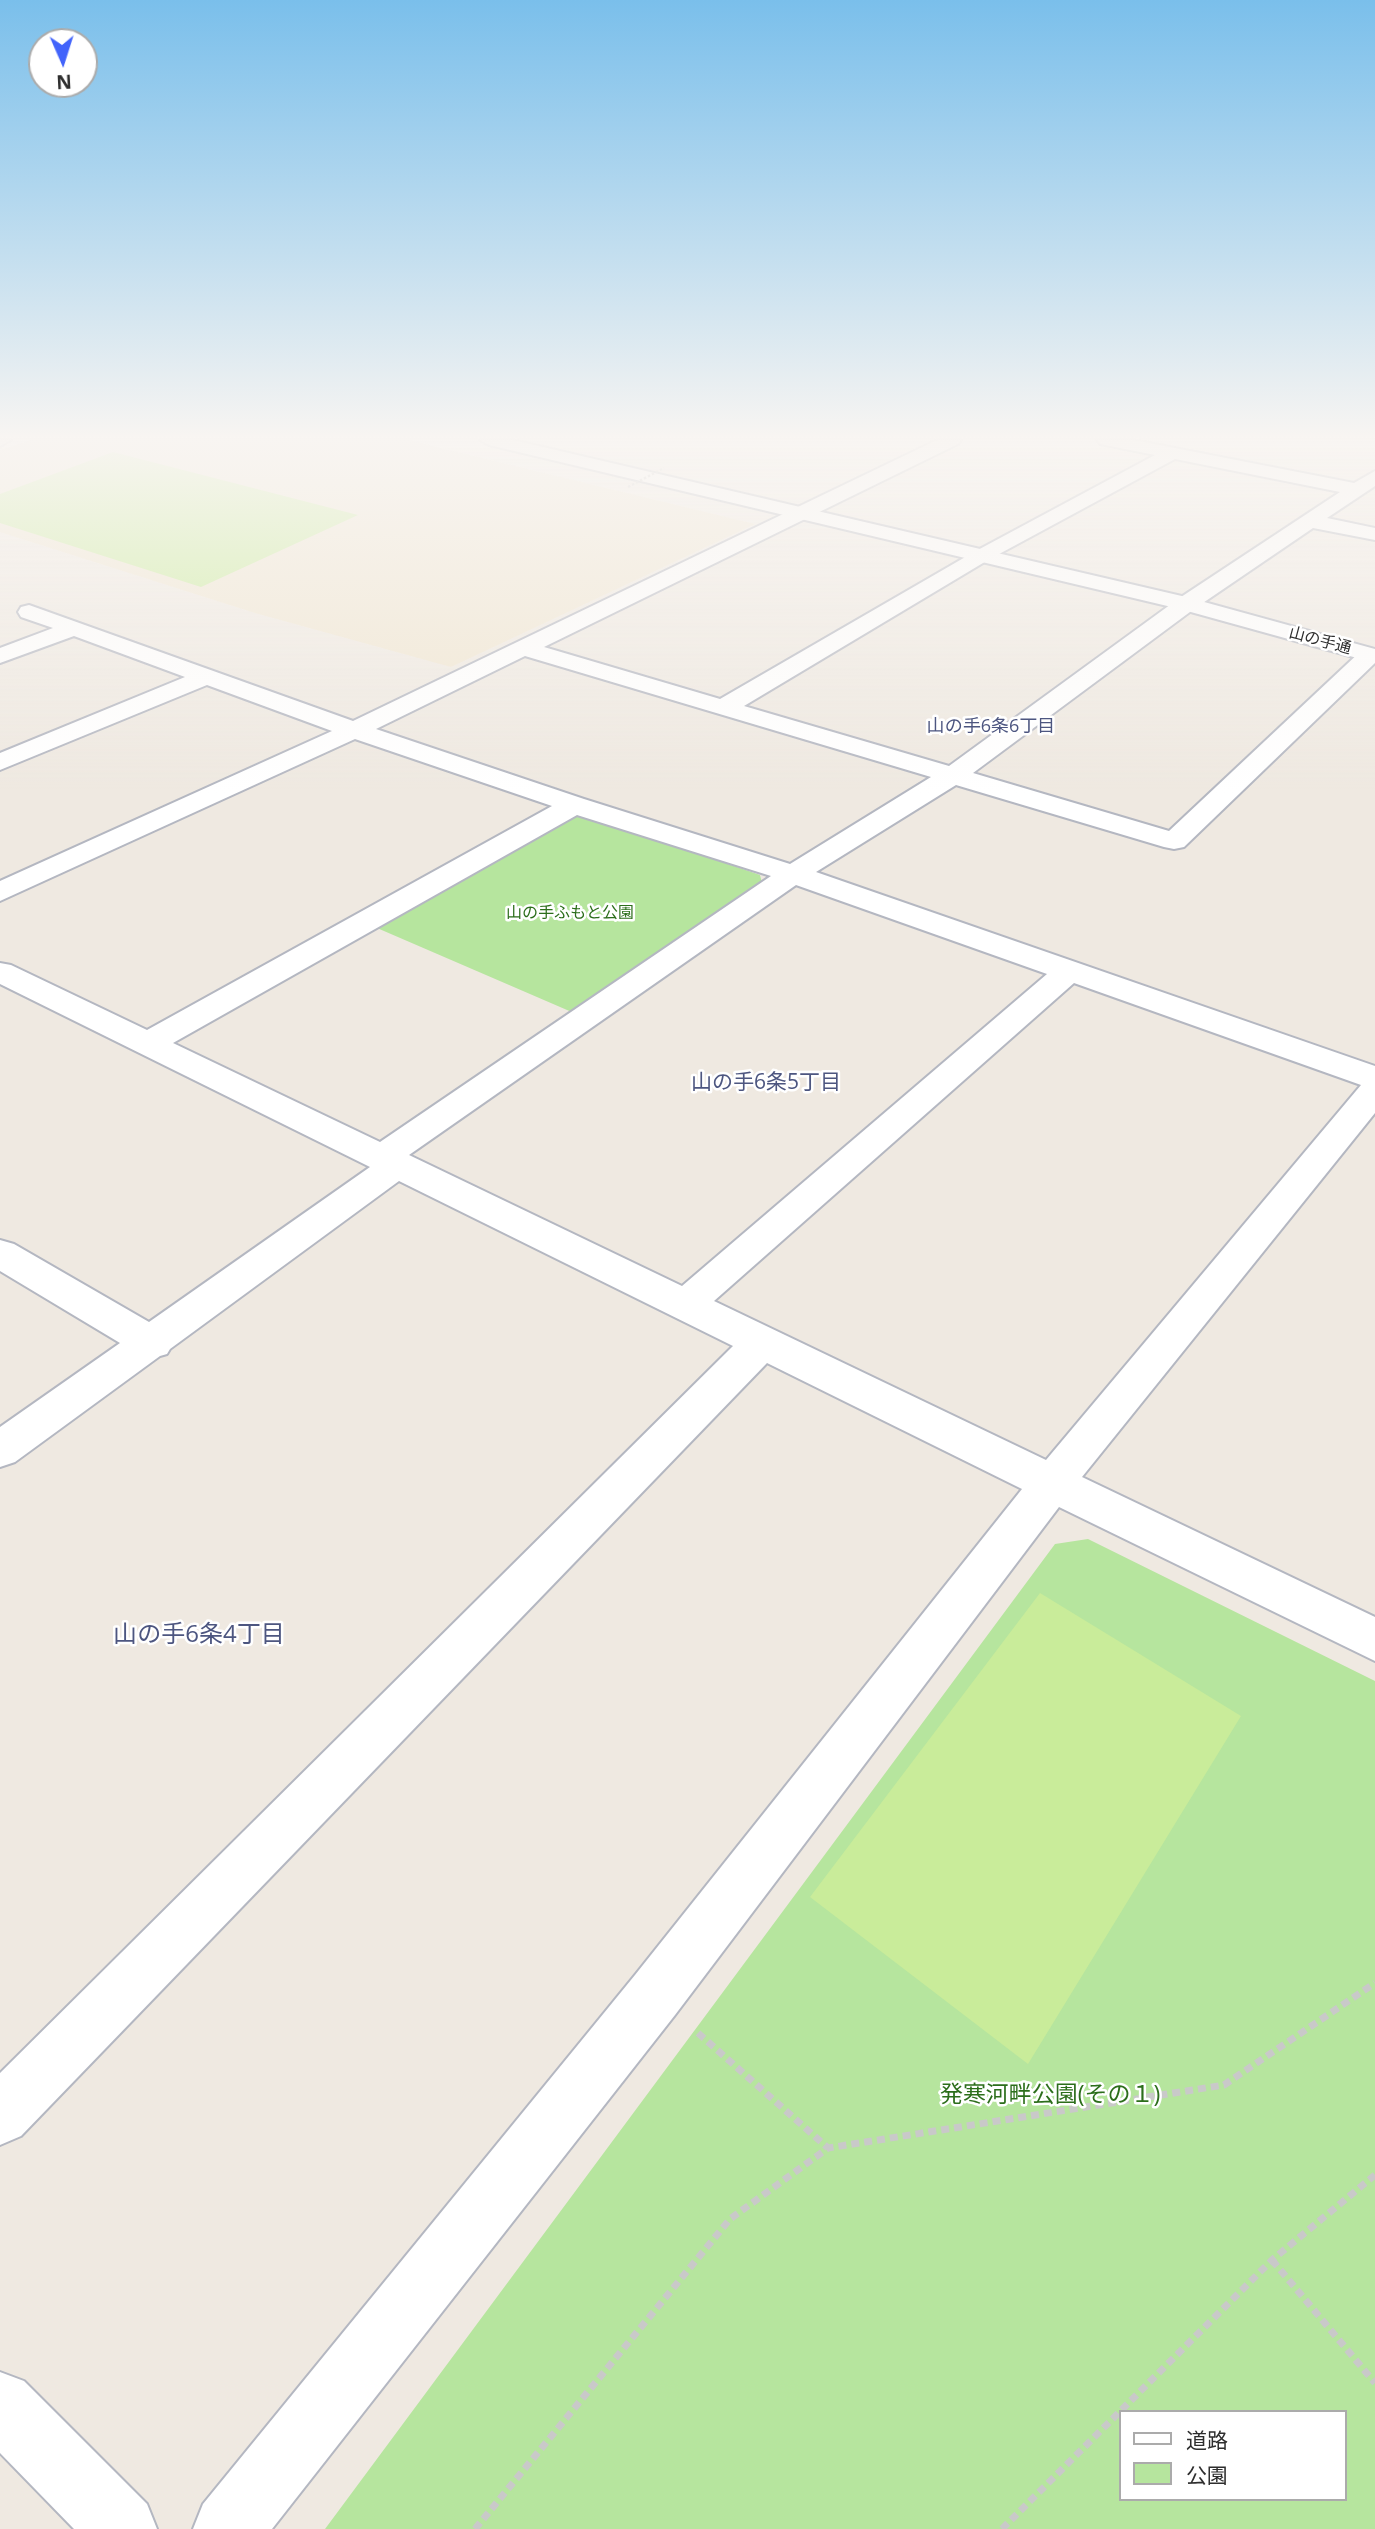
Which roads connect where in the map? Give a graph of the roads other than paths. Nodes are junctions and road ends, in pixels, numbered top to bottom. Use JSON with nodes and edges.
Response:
{"nodes":[{"id":1,"x":706,"y":558,"type":"edge"},
{"id":2,"x":978,"y":558,"type":"edge"},
{"id":3,"x":990,"y":558,"type":"edge"},
{"id":4,"x":1255,"y":558,"type":"edge"},
{"id":5,"x":1186,"y":604,"type":"junction"},
{"id":6,"x":29,"y":611,"type":"dead end"},
{"id":7,"x":75,"y":628,"type":"junction"},
{"id":8,"x":523,"y":648,"type":"junction"},
{"id":9,"x":0,"y":656,"type":"edge"},
{"id":10,"x":1373,"y":656,"type":"edge"},
{"id":11,"x":207,"y":676,"type":"junction"},
{"id":12,"x":724,"y":707,"type":"junction"},
{"id":13,"x":354,"y":730,"type":"junction"},
{"id":14,"x":0,"y":762,"type":"edge"},
{"id":15,"x":953,"y":775,"type":"junction"},
{"id":16,"x":574,"y":805,"type":"junction"},
{"id":17,"x":793,"y":874,"type":"junction"},
{"id":18,"x":0,"y":892,"type":"edge"},
{"id":19,"x":0,"y":972,"type":"edge"},
{"id":20,"x":1068,"y":972,"type":"junction"},
{"id":21,"x":147,"y":1044,"type":"junction"},
{"id":22,"x":1375,"y":1078,"type":"edge"},
{"id":23,"x":1375,"y":1090,"type":"edge"},
{"id":24,"x":390,"y":1160,"type":"junction"},
{"id":25,"x":0,"y":1253,"type":"edge"},
{"id":26,"x":685,"y":1305,"type":"junction"},
{"id":27,"x":762,"y":1342,"type":"junction"},
{"id":28,"x":153,"y":1343,"type":"junction"},
{"id":29,"x":0,"y":1450,"type":"edge"},
{"id":30,"x":1053,"y":1482,"type":"junction"},
{"id":31,"x":1375,"y":1640,"type":"edge"},
{"id":32,"x":0,"y":2115,"type":"edge"},
{"id":33,"x":0,"y":2405,"type":"edge"},
{"id":34,"x":122,"y":2529,"type":"edge"},
{"id":35,"x":228,"y":2529,"type":"edge"}],
"edges":[{"from":1,"to":8,"type":"street"},
{"from":2,"to":12,"type":"street"},
{"from":3,"to":5,"type":"street","name":"山の手通"},
{"from":4,"to":5,"type":"street"},
{"from":5,"to":10,"type":"street","name":"山の手通"},
{"from":5,"to":15,"type":"street"},
{"from":6,"to":7,"type":"street"},
{"from":7,"to":9,"type":"street"},
{"from":7,"to":11,"type":"street"},
{"from":8,"to":12,"type":"street"},
{"from":8,"to":13,"type":"street"},
{"from":10,"to":15,"type":"street"},
{"from":11,"to":13,"type":"street"},
{"from":11,"to":14,"type":"street"},
{"from":12,"to":15,"type":"street"},
{"from":13,"to":16,"type":"street"},
{"from":13,"to":18,"type":"street"},
{"from":15,"to":17,"type":"street"},
{"from":16,"to":17,"type":"street"},
{"from":16,"to":21,"type":"street"},
{"from":17,"to":20,"type":"street"},
{"from":17,"to":24,"type":"street"},
{"from":19,"to":21,"type":"street"},
{"from":20,"to":22,"type":"street"},
{"from":20,"to":26,"type":"street"},
{"from":21,"to":24,"type":"street"},
{"from":23,"to":30,"type":"street"},
{"from":24,"to":26,"type":"street"},
{"from":24,"to":28,"type":"street"},
{"from":25,"to":28,"type":"street"},
{"from":26,"to":27,"type":"street"},
{"from":27,"to":30,"type":"street"},
{"from":27,"to":32,"type":"street"},
{"from":28,"to":29,"type":"street"},
{"from":30,"to":31,"type":"street"},
{"from":30,"to":35,"type":"street"},
{"from":33,"to":34,"type":"street"}]}
